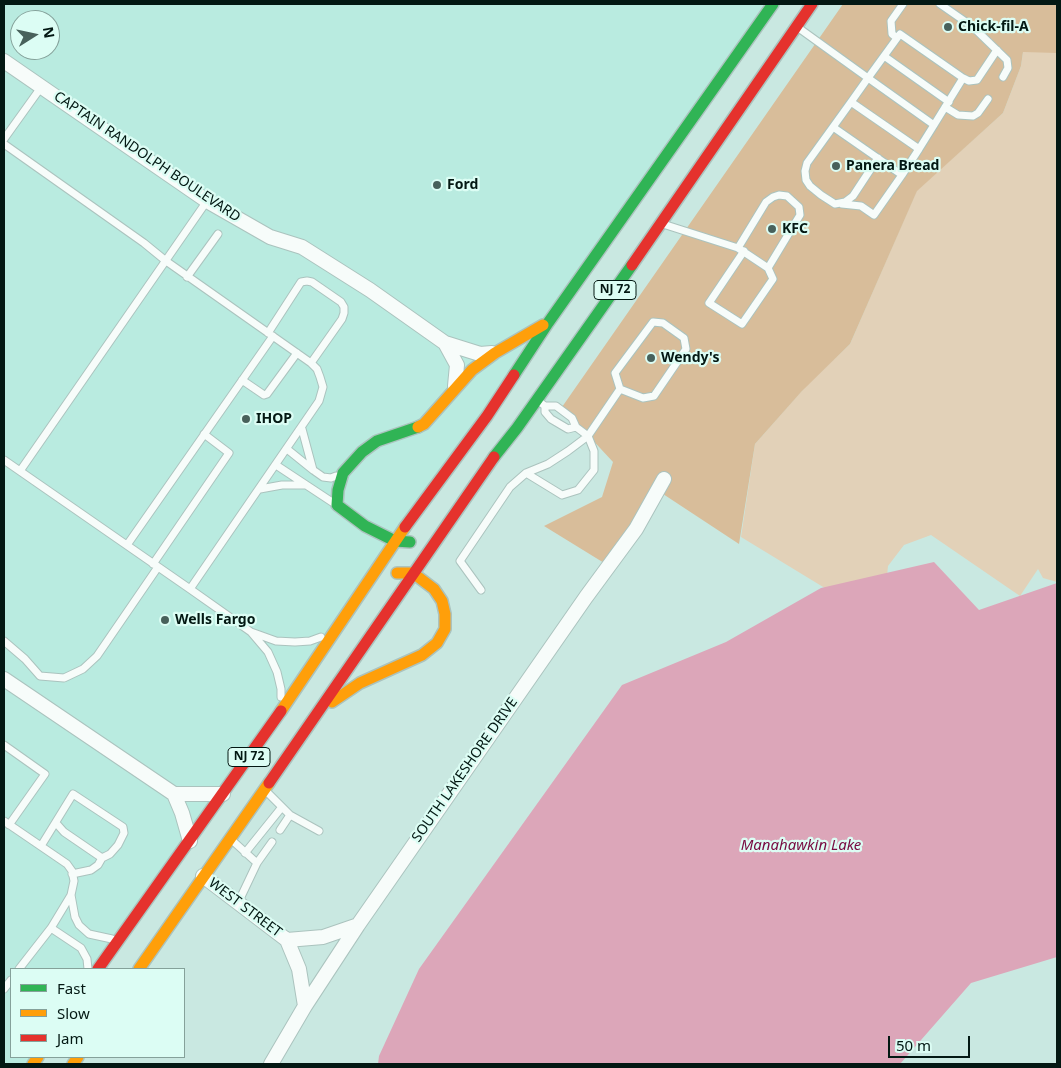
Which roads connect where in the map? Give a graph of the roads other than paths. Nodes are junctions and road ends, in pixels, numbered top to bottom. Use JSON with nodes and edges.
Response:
{"nodes":[{"id":1,"x":773,"y":4,"type":"edge"},
{"id":2,"x":812,"y":4,"type":"edge"},
{"id":3,"x":903,"y":4,"type":"edge"},
{"id":4,"x":940,"y":4,"type":"edge"},
{"id":5,"x":796,"y":26,"type":"junction"},
{"id":6,"x":897,"y":38,"type":"junction"},
{"id":7,"x":997,"y":50,"type":"junction"},
{"id":8,"x":884,"y":56,"type":"junction"},
{"id":9,"x":4,"y":62,"type":"edge"},
{"id":10,"x":1003,"y":77,"type":"dead end"},
{"id":11,"x":868,"y":78,"type":"junction"},
{"id":12,"x":963,"y":78,"type":"junction"},
{"id":13,"x":42,"y":86,"type":"junction"},
{"id":14,"x":988,"y":99,"type":"dead end"},
{"id":15,"x":851,"y":102,"type":"junction"},
{"id":16,"x":947,"y":104,"type":"junction"},
{"id":17,"x":934,"y":125,"type":"junction"},
{"id":18,"x":833,"y":127,"type":"junction"},
{"id":19,"x":4,"y":139,"type":"edge"},
{"id":20,"x":4,"y":144,"type":"edge"},
{"id":21,"x":919,"y":149,"type":"junction"},
{"id":22,"x":878,"y":158,"type":"junction"},
{"id":23,"x":902,"y":174,"type":"junction"},
{"id":24,"x":206,"y":200,"type":"junction"},
{"id":25,"x":841,"y":204,"type":"junction"},
{"id":26,"x":660,"y":224,"type":"junction"},
{"id":27,"x":218,"y":234,"type":"dead end"},
{"id":28,"x":741,"y":250,"type":"junction"},
{"id":29,"x":166,"y":261,"type":"junction"},
{"id":30,"x":768,"y":268,"type":"junction"},
{"id":31,"x":187,"y":276,"type":"junction"},
{"id":32,"x":548,"y":323,"type":"junction"},
{"id":33,"x":270,"y":334,"type":"junction"},
{"id":34,"x":445,"y":342,"type":"junction"},
{"id":35,"x":297,"y":353,"type":"junction"},
{"id":36,"x":495,"y":353,"type":"junction"},
{"id":37,"x":312,"y":363,"type":"junction"},
{"id":38,"x":242,"y":380,"type":"junction"},
{"id":39,"x":620,"y":389,"type":"junction"},
{"id":40,"x":454,"y":391,"type":"junction"},
{"id":41,"x":541,"y":403,"type":"junction"},
{"id":42,"x":576,"y":427,"type":"junction"},
{"id":43,"x":302,"y":429,"type":"junction"},
{"id":44,"x":204,"y":434,"type":"junction"},
{"id":45,"x":588,"y":436,"type":"junction"},
{"id":46,"x":287,"y":449,"type":"junction"},
{"id":47,"x":4,"y":460,"type":"edge"},
{"id":48,"x":276,"y":464,"type":"junction"},
{"id":49,"x":313,"y":470,"type":"junction"},
{"id":50,"x":20,"y":471,"type":"junction"},
{"id":51,"x":526,"y":472,"type":"junction"},
{"id":52,"x":343,"y":473,"type":"junction"},
{"id":53,"x":664,"y":479,"type":"dead end"},
{"id":54,"x":304,"y":485,"type":"junction"},
{"id":55,"x":260,"y":489,"type":"junction"},
{"id":56,"x":337,"y":506,"type":"junction"},
{"id":57,"x":437,"y":537,"type":"junction"},
{"id":58,"x":395,"y":541,"type":"junction"},
{"id":59,"x":127,"y":545,"type":"junction"},
{"id":60,"x":155,"y":565,"type":"junction"},
{"id":61,"x":413,"y":573,"type":"junction"},
{"id":62,"x":369,"y":580,"type":"junction"},
{"id":63,"x":190,"y":588,"type":"junction"},
{"id":64,"x":481,"y":590,"type":"dead end"},
{"id":65,"x":250,"y":632,"type":"junction"},
{"id":66,"x":335,"y":632,"type":"junction"},
{"id":67,"x":4,"y":641,"type":"edge"},
{"id":68,"x":4,"y":679,"type":"edge"},
{"id":69,"x":281,"y":709,"type":"junction"},
{"id":70,"x":321,"y":709,"type":"junction"},
{"id":71,"x":4,"y":745,"type":"edge"},
{"id":72,"x":265,"y":789,"type":"junction"},
{"id":73,"x":174,"y":794,"type":"junction"},
{"id":74,"x":223,"y":794,"type":"junction"},
{"id":75,"x":282,"y":807,"type":"junction"},
{"id":76,"x":290,"y":816,"type":"junction"},
{"id":77,"x":6,"y":823,"type":"edge"},
{"id":78,"x":56,"y":823,"type":"junction"},
{"id":79,"x":280,"y":830,"type":"dead end"},
{"id":80,"x":320,"y":831,"type":"dead end"},
{"id":81,"x":230,"y":839,"type":"junction"},
{"id":82,"x":190,"y":841,"type":"junction"},
{"id":83,"x":272,"y":842,"type":"dead end"},
{"id":84,"x":41,"y":846,"type":"junction"},
{"id":85,"x":245,"y":853,"type":"junction"},
{"id":86,"x":102,"y":858,"type":"junction"},
{"id":87,"x":257,"y":863,"type":"junction"},
{"id":88,"x":72,"y":874,"type":"junction"},
{"id":89,"x":203,"y":876,"type":"junction"},
{"id":90,"x":71,"y":894,"type":"junction"},
{"id":91,"x":238,"y":902,"type":"junction"},
{"id":92,"x":358,"y":925,"type":"junction"},
{"id":93,"x":51,"y":928,"type":"junction"},
{"id":94,"x":120,"y":939,"type":"junction"},
{"id":95,"x":287,"y":940,"type":"junction"},
{"id":96,"x":20,"y":968,"type":"edge"},
{"id":97,"x":88,"y":968,"type":"edge"},
{"id":98,"x":99,"y":968,"type":"edge"},
{"id":99,"x":140,"y":968,"type":"edge"},
{"id":100,"x":305,"y":1006,"type":"junction"},
{"id":101,"x":271,"y":1064,"type":"edge"}],
"edges":[{"from":1,"to":32,"type":"highway","number":"NJ 72"},
{"from":2,"to":5,"type":"highway","number":"NJ 72"},
{"from":3,"to":6,"type":"lane"},
{"from":4,"to":7,"type":"lane"},
{"from":5,"to":11,"type":"lane"},
{"from":5,"to":26,"type":"highway","number":"NJ 72"},
{"from":6,"to":8,"type":"lane"},
{"from":6,"to":12,"type":"lane"},
{"from":7,"to":10,"type":"lane"},
{"from":7,"to":12,"type":"lane"},
{"from":8,"to":11,"type":"lane"},
{"from":8,"to":16,"type":"lane"},
{"from":9,"to":13,"type":"street","name":"CAPTAIN RANDOLPH BOULEVARD"},
{"from":11,"to":15,"type":"lane"},
{"from":11,"to":17,"type":"lane"},
{"from":12,"to":16,"type":"lane"},
{"from":13,"to":19,"type":"lane"},
{"from":13,"to":24,"type":"street","name":"CAPTAIN RANDOLPH BOULEVARD"},
{"from":14,"to":16,"type":"lane"},
{"from":15,"to":18,"type":"lane"},
{"from":15,"to":21,"type":"lane"},
{"from":16,"to":17,"type":"lane"},
{"from":17,"to":21,"type":"lane"},
{"from":18,"to":22,"type":"lane"},
{"from":18,"to":25,"type":"lane"},
{"from":20,"to":29,"type":"lane"},
{"from":21,"to":23,"type":"lane"},
{"from":22,"to":23,"type":"lane"},
{"from":22,"to":25,"type":"lane"},
{"from":23,"to":25,"type":"lane"},
{"from":24,"to":29,"type":"lane"},
{"from":24,"to":34,"type":"street","name":"CAPTAIN RANDOLPH BOULEVARD"},
{"from":26,"to":28,"type":"lane"},
{"from":26,"to":41,"type":"highway","number":"NJ 72"},
{"from":27,"to":31,"type":"lane"},
{"from":28,"to":30,"type":"lane"},
{"from":28,"to":30,"type":"lane"},
{"from":28,"to":30,"type":"lane"},
{"from":29,"to":31,"type":"lane"},
{"from":29,"to":50,"type":"lane"},
{"from":31,"to":33,"type":"lane"},
{"from":32,"to":36,"type":"highway"},
{"from":32,"to":58,"type":"highway","number":"NJ 72"},
{"from":33,"to":35,"type":"lane"},
{"from":33,"to":37,"type":"lane"},
{"from":33,"to":38,"type":"lane"},
{"from":34,"to":36,"type":"street","name":"CAPTAIN RANDOLPH BOULEVARD"},
{"from":34,"to":40,"type":"street","name":"CAPTAIN RANDOLPH BOULEVARD"},
{"from":35,"to":37,"type":"lane"},
{"from":35,"to":38,"type":"lane"},
{"from":36,"to":40,"type":"highway"},
{"from":37,"to":43,"type":"lane"},
{"from":38,"to":44,"type":"lane"},
{"from":39,"to":39,"type":"lane"},
{"from":39,"to":45,"type":"lane"},
{"from":40,"to":52,"type":"highway"},
{"from":41,"to":42,"type":"lane"},
{"from":41,"to":42,"type":"lane"},
{"from":41,"to":57,"type":"highway","number":"NJ 72"},
{"from":42,"to":45,"type":"lane"},
{"from":43,"to":46,"type":"lane"},
{"from":43,"to":49,"type":"lane"},
{"from":44,"to":59,"type":"lane"},
{"from":44,"to":60,"type":"lane"},
{"from":45,"to":51,"type":"lane"},
{"from":45,"to":51,"type":"lane"},
{"from":46,"to":48,"type":"lane"},
{"from":46,"to":49,"type":"lane"},
{"from":47,"to":50,"type":"lane"},
{"from":48,"to":54,"type":"lane"},
{"from":48,"to":55,"type":"lane"},
{"from":49,"to":52,"type":"lane"},
{"from":50,"to":59,"type":"lane"},
{"from":51,"to":64,"type":"lane"},
{"from":52,"to":56,"type":"highway"},
{"from":53,"to":92,"type":"street","name":"SOUTH LAKESHORE DRIVE"},
{"from":54,"to":55,"type":"lane"},
{"from":54,"to":56,"type":"lane"},
{"from":55,"to":63,"type":"lane"},
{"from":56,"to":58,"type":"highway"},
{"from":57,"to":58,"type":"highway"},
{"from":57,"to":61,"type":"highway","number":"NJ 72"},
{"from":58,"to":62,"type":"highway","number":"NJ 72"},
{"from":59,"to":60,"type":"lane"},
{"from":60,"to":63,"type":"lane"},
{"from":60,"to":67,"type":"lane"},
{"from":61,"to":62,"type":"highway"},
{"from":61,"to":70,"type":"highway","number":"NJ 72"},
{"from":61,"to":70,"type":"highway"},
{"from":62,"to":66,"type":"highway","number":"NJ 72"},
{"from":63,"to":65,"type":"lane"},
{"from":65,"to":66,"type":"lane"},
{"from":65,"to":69,"type":"lane"},
{"from":66,"to":69,"type":"highway","number":"NJ 72"},
{"from":68,"to":73,"type":"street"},
{"from":69,"to":74,"type":"highway","number":"NJ 72"},
{"from":70,"to":72,"type":"highway","number":"NJ 72"},
{"from":71,"to":77,"type":"lane"},
{"from":72,"to":75,"type":"lane"},
{"from":72,"to":81,"type":"highway","number":"NJ 72"},
{"from":73,"to":74,"type":"street"},
{"from":73,"to":82,"type":"street"},
{"from":74,"to":82,"type":"highway","number":"NJ 72"},
{"from":75,"to":76,"type":"lane"},
{"from":75,"to":85,"type":"lane"},
{"from":76,"to":79,"type":"lane"},
{"from":76,"to":80,"type":"lane"},
{"from":77,"to":84,"type":"lane"},
{"from":78,"to":84,"type":"lane"},
{"from":78,"to":86,"type":"lane"},
{"from":78,"to":86,"type":"lane"},
{"from":81,"to":85,"type":"lane"},
{"from":81,"to":89,"type":"highway","number":"NJ 72"},
{"from":82,"to":94,"type":"highway","number":"NJ 72"},
{"from":83,"to":87,"type":"lane"},
{"from":84,"to":88,"type":"lane"},
{"from":85,"to":87,"type":"lane"},
{"from":86,"to":88,"type":"lane"},
{"from":87,"to":91,"type":"lane"},
{"from":88,"to":90,"type":"lane"},
{"from":89,"to":91,"type":"street","name":"WEST STREET"},
{"from":89,"to":99,"type":"highway","number":"NJ 72"},
{"from":90,"to":93,"type":"lane"},
{"from":90,"to":94,"type":"lane"},
{"from":91,"to":95,"type":"street","name":"WEST STREET"},
{"from":92,"to":95,"type":"street","name":"WEST STREET"},
{"from":92,"to":100,"type":"street","name":"SOUTH LAKESHORE DRIVE"},
{"from":93,"to":96,"type":"lane"},
{"from":93,"to":97,"type":"lane"},
{"from":94,"to":98,"type":"highway","number":"NJ 72"},
{"from":95,"to":100,"type":"street","name":"WEST STREET"},
{"from":100,"to":101,"type":"street","name":"SOUTH LAKESHORE DRIVE"}]}
